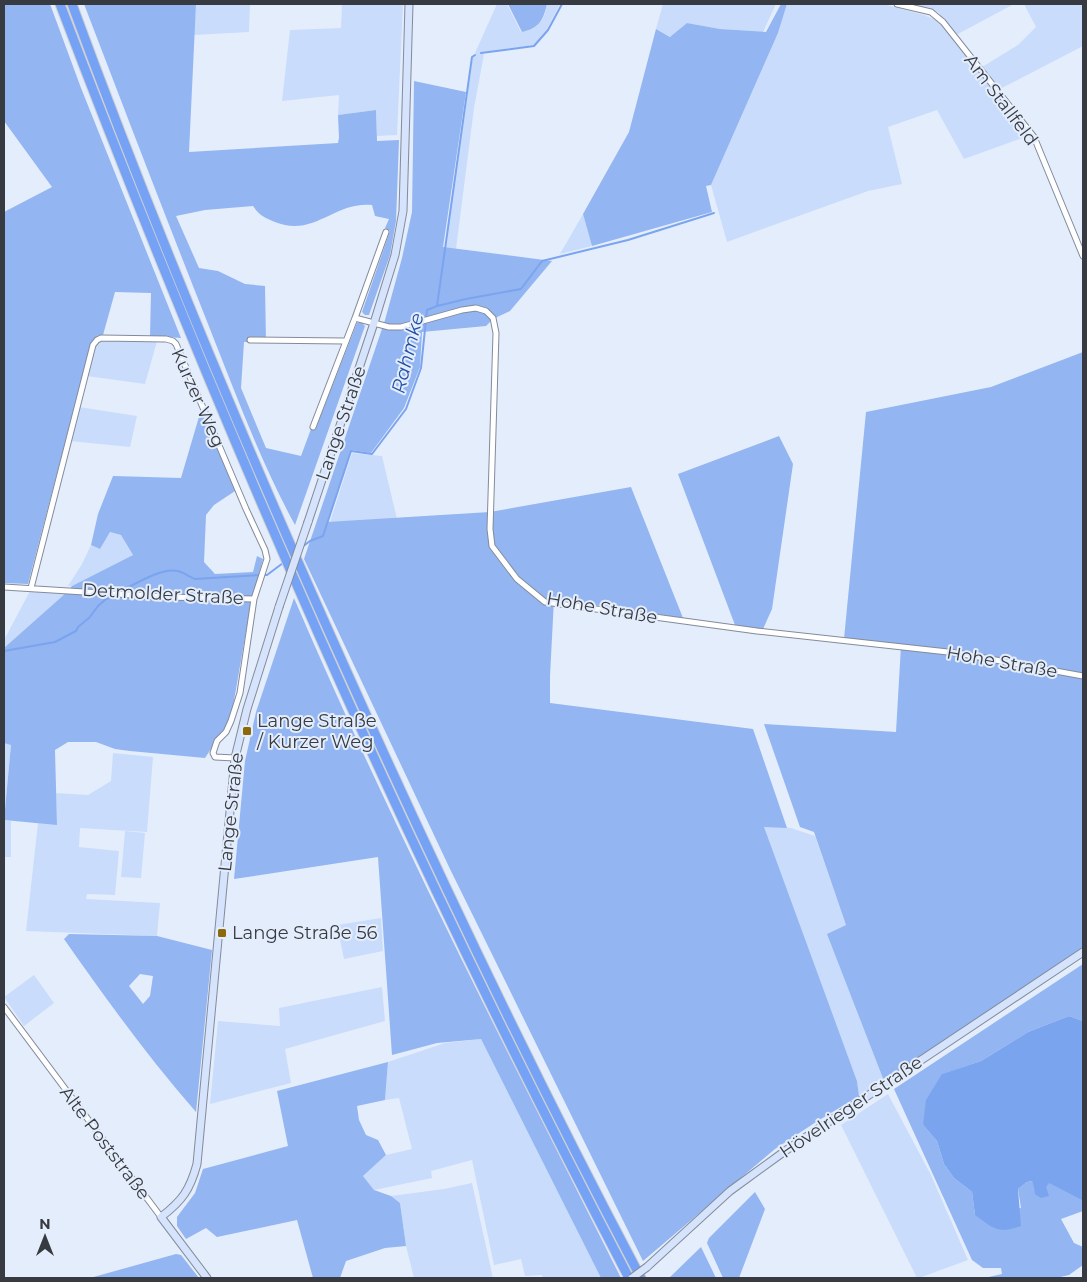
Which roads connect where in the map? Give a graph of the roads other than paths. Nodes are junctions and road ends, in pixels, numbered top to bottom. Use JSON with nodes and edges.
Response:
{"nodes":[{"id":1,"x":60,"y":4,"type":"edge"},
{"id":2,"x":72,"y":4,"type":"edge"},
{"id":3,"x":409,"y":4,"type":"edge"},
{"id":4,"x":897,"y":4,"type":"edge"},
{"id":5,"x":386,"y":232,"type":"dead end"},
{"id":6,"x":1083,"y":256,"type":"edge"},
{"id":7,"x":355,"y":318,"type":"junction"},
{"id":8,"x":374,"y":323,"type":"junction"},
{"id":9,"x":250,"y":340,"type":"dead end"},
{"id":10,"x":345,"y":342,"type":"junction"},
{"id":11,"x":313,"y":427,"type":"dead end"},
{"id":12,"x":4,"y":586,"type":"edge"},
{"id":13,"x":31,"y":588,"type":"junction"},
{"id":14,"x":254,"y":598,"type":"junction"},
{"id":15,"x":1083,"y":676,"type":"edge"},
{"id":16,"x":235,"y":758,"type":"junction"},
{"id":17,"x":1083,"y":952,"type":"edge"},
{"id":18,"x":4,"y":1007,"type":"edge"},
{"id":19,"x":161,"y":1217,"type":"junction"},
{"id":20,"x":207,"y":1278,"type":"edge"},
{"id":21,"x":631,"y":1278,"type":"edge"},
{"id":22,"x":641,"y":1278,"type":"edge"}],
"edges":[{"from":1,"to":21,"type":"highway"},
{"from":2,"to":22,"type":"highway","bridge":true},
{"from":3,"to":8,"type":"street","name":"Lange Straße"},
{"from":4,"to":6,"type":"street","name":"Am Stallfeld"},
{"from":5,"to":7,"type":"street","name":"Lange Straße"},
{"from":7,"to":8,"type":"street"},
{"from":7,"to":10,"type":"street","name":"Lange Straße"},
{"from":8,"to":15,"type":"street","name":"Hohe Straße"},
{"from":8,"to":16,"type":"street","name":"Lange Straße","bridge":true},
{"from":9,"to":10,"type":"street","name":"Lange Straße"},
{"from":10,"to":11,"type":"street","name":"Lange Straße"},
{"from":12,"to":13,"type":"street","name":"Detmolder Straße"},
{"from":13,"to":14,"type":"street","name":"Detmolder Straße"},
{"from":13,"to":14,"type":"street","name":"Kurzer Weg"},
{"from":14,"to":16,"type":"street","name":"Detmolder Straße"},
{"from":16,"to":19,"type":"street","name":"Lange Straße"},
{"from":17,"to":21,"type":"street","name":"Hövelrieger Straße","bridge":true},
{"from":18,"to":19,"type":"street","name":"Alte Poststraße"},
{"from":19,"to":20,"type":"street","name":"Alte Poststraße"}]}
